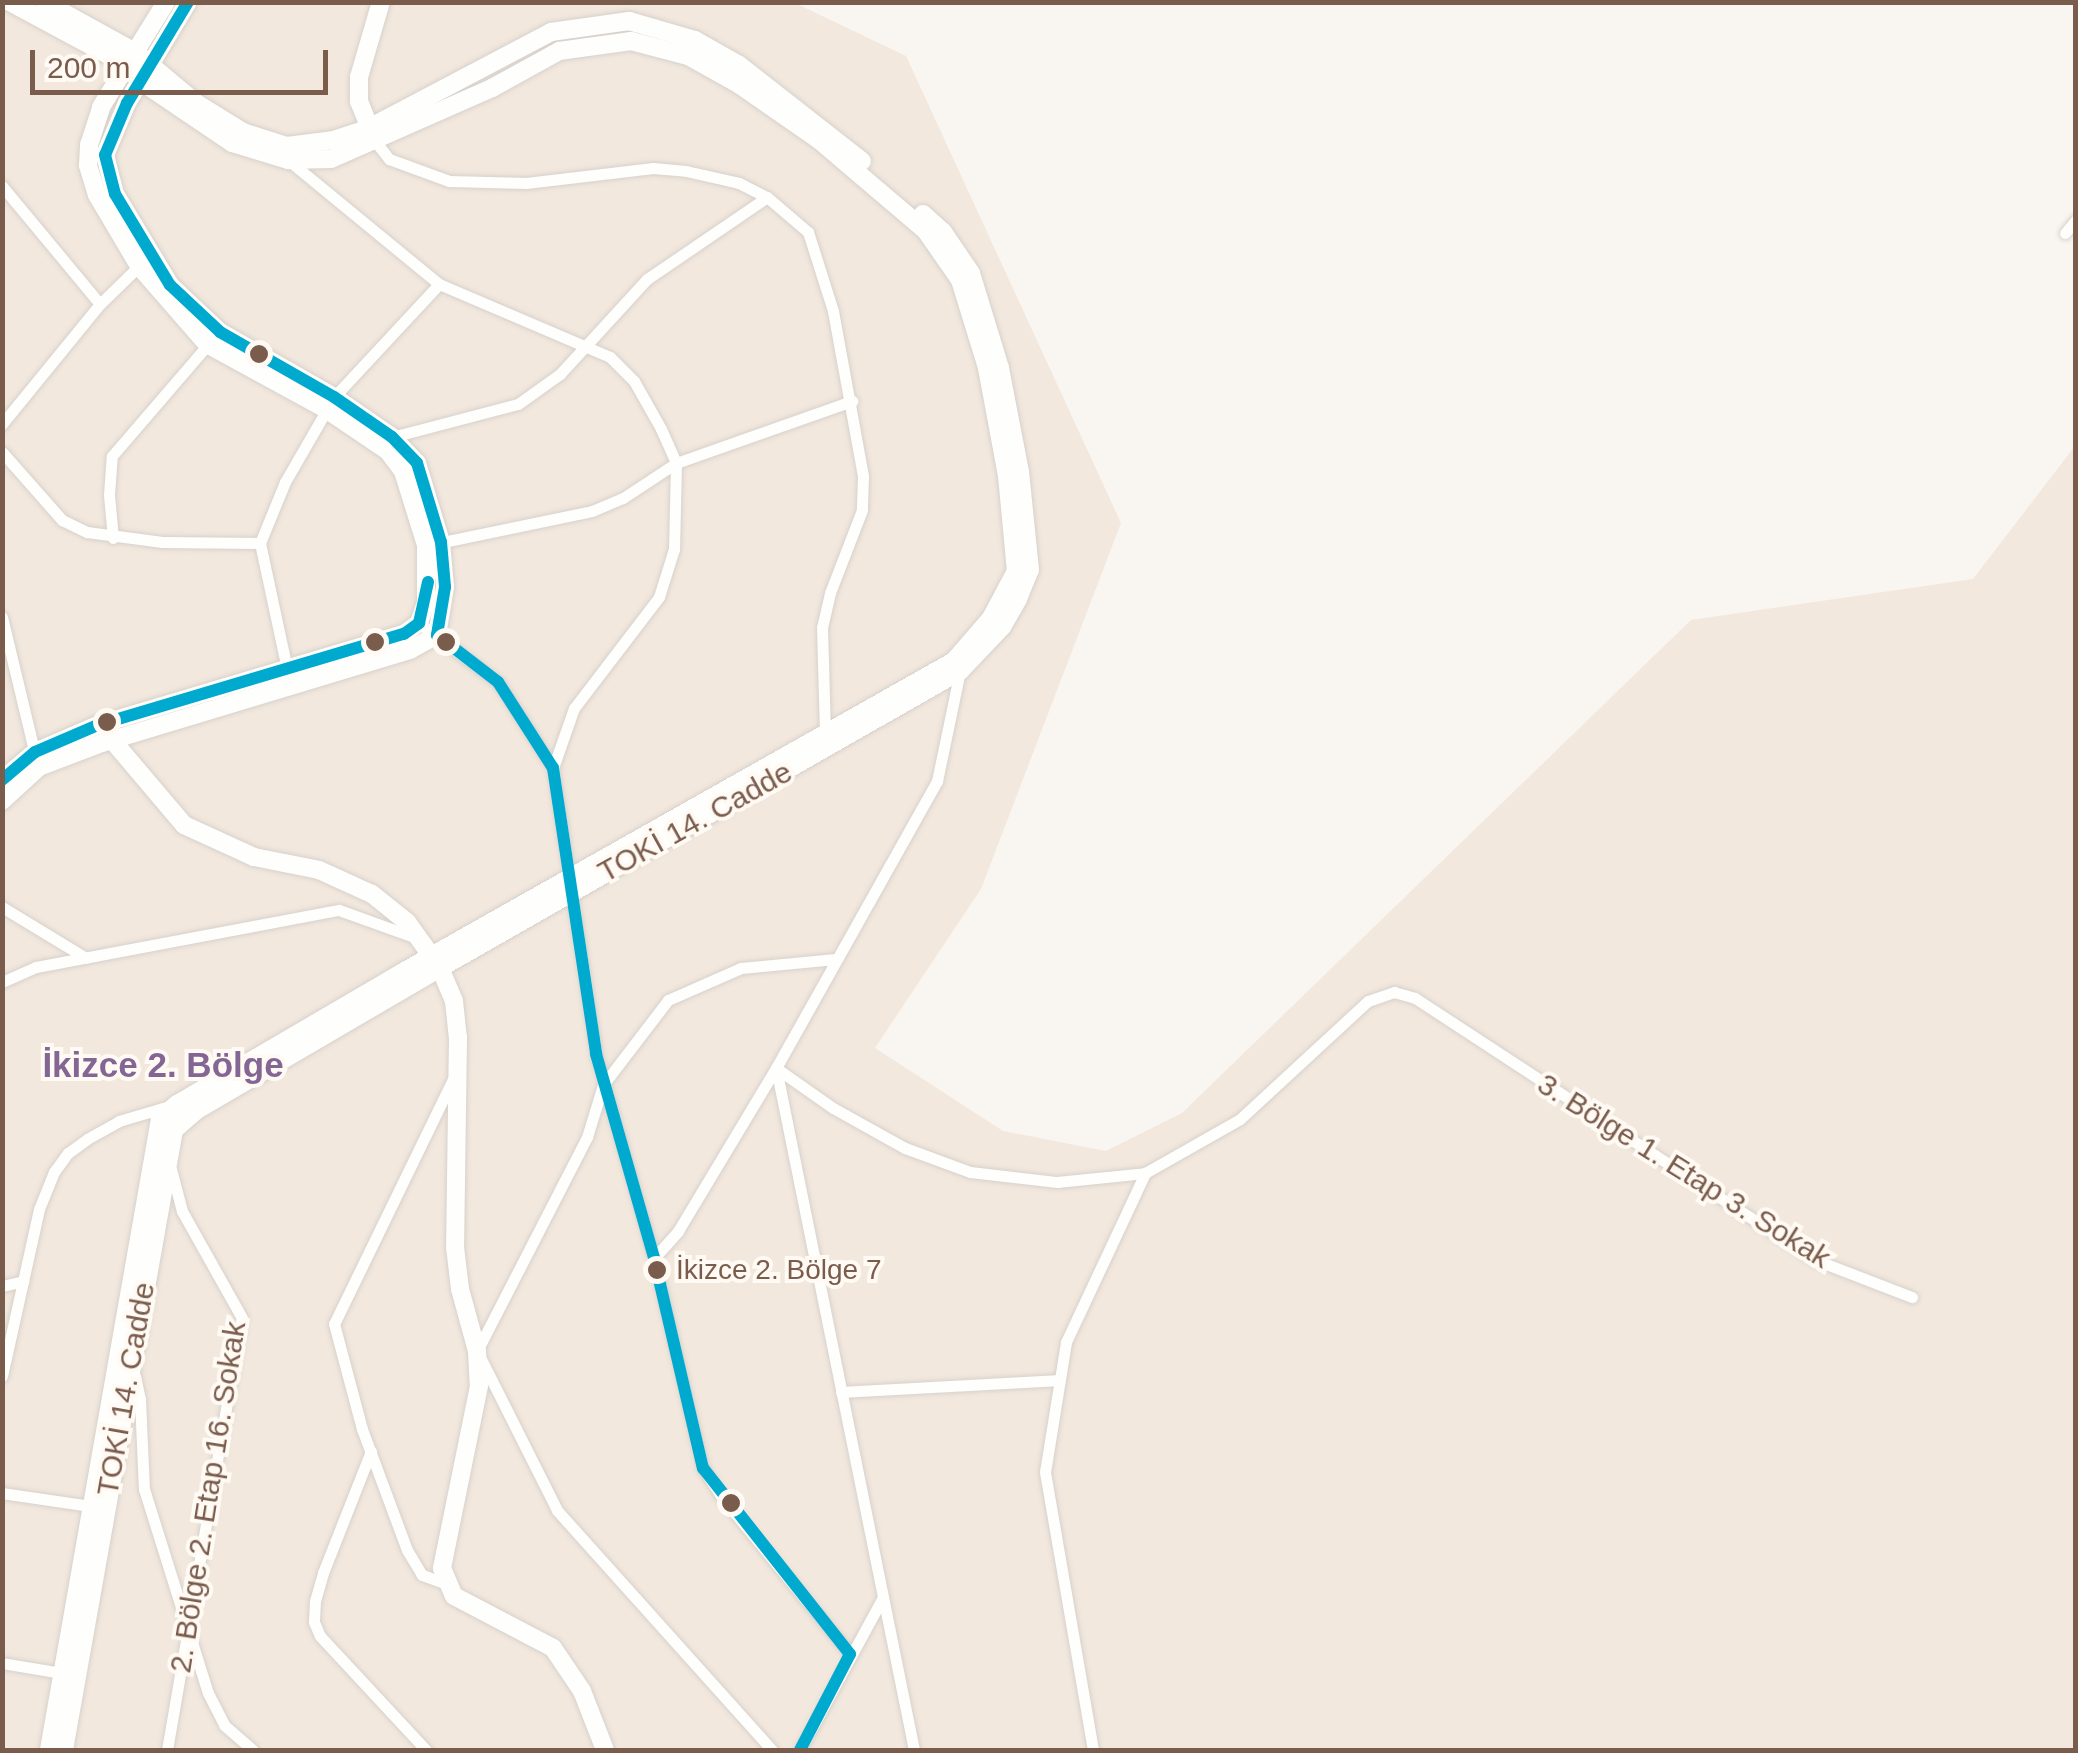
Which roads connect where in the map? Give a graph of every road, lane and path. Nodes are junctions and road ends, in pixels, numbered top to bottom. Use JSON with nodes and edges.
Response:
{"nodes":[{"id":1,"x":10,"y":2,"type":"edge"},
{"id":2,"x":44,"y":2,"type":"edge"},
{"id":3,"x":166,"y":2,"type":"edge"},
{"id":4,"x":188,"y":2,"type":"edge"},
{"id":5,"x":381,"y":2,"type":"edge"},
{"id":6,"x":131,"y":58,"type":"junction"},
{"id":7,"x":150,"y":64,"type":"junction"},
{"id":8,"x":142,"y":82,"type":"junction"},
{"id":9,"x":372,"y":134,"type":"junction"},
{"id":10,"x":823,"y":135,"type":"junction"},
{"id":11,"x":288,"y":160,"type":"junction"},
{"id":12,"x":2,"y":186,"type":"edge"},
{"id":13,"x":767,"y":196,"type":"junction"},
{"id":14,"x":2076,"y":220,"type":"edge"},
{"id":15,"x":2064,"y":233,"type":"dead end"},
{"id":16,"x":139,"y":266,"type":"junction"},
{"id":17,"x":439,"y":284,"type":"junction"},
{"id":18,"x":100,"y":304,"type":"junction"},
{"id":19,"x":214,"y":338,"type":"junction"},
{"id":20,"x":588,"y":345,"type":"junction"},
{"id":21,"x":852,"y":400,"type":"junction"},
{"id":22,"x":330,"y":403,"type":"junction"},
{"id":23,"x":2,"y":424,"type":"edge"},
{"id":24,"x":392,"y":437,"type":"junction"},
{"id":25,"x":2,"y":452,"type":"edge"},
{"id":26,"x":676,"y":463,"type":"junction"},
{"id":27,"x":113,"y":538,"type":"junction"},
{"id":28,"x":260,"y":543,"type":"junction"},
{"id":29,"x":433,"y":544,"type":"junction"},
{"id":30,"x":2,"y":617,"type":"edge"},
{"id":31,"x":419,"y":623,"type":"junction"},
{"id":32,"x":437,"y":635,"type":"junction"},
{"id":33,"x":287,"y":670,"type":"junction"},
{"id":34,"x":960,"y":671,"type":"junction"},
{"id":35,"x":825,"y":733,"type":"junction"},
{"id":36,"x":112,"y":740,"type":"junction"},
{"id":37,"x":37,"y":759,"type":"junction"},
{"id":38,"x":552,"y":768,"type":"junction"},
{"id":39,"x":2,"y":780,"type":"edge"},
{"id":40,"x":2,"y":801,"type":"edge"},
{"id":41,"x":570,"y":884,"type":"junction"},
{"id":42,"x":2,"y":907,"type":"edge"},
{"id":43,"x":420,"y":940,"type":"junction"},
{"id":44,"x":86,"y":958,"type":"junction"},
{"id":45,"x":836,"y":960,"type":"junction"},
{"id":46,"x":436,"y":962,"type":"junction"},
{"id":47,"x":2,"y":982,"type":"edge"},
{"id":48,"x":776,"y":1068,"type":"junction"},
{"id":49,"x":455,"y":1076,"type":"junction"},
{"id":50,"x":603,"y":1085,"type":"junction"},
{"id":51,"x":177,"y":1104,"type":"junction"},
{"id":52,"x":160,"y":1156,"type":"junction"},
{"id":53,"x":1145,"y":1174,"type":"junction"},
{"id":54,"x":654,"y":1258,"type":"junction"},
{"id":55,"x":23,"y":1281,"type":"junction"},
{"id":56,"x":2,"y":1286,"type":"edge"},
{"id":57,"x":1912,"y":1297,"type":"dead end"},
{"id":58,"x":478,"y":1352,"type":"junction"},
{"id":59,"x":131,"y":1362,"type":"junction"},
{"id":60,"x":2,"y":1376,"type":"edge"},
{"id":61,"x":1060,"y":1380,"type":"junction"},
{"id":62,"x":841,"y":1392,"type":"junction"},
{"id":63,"x":370,"y":1451,"type":"junction"},
{"id":64,"x":2,"y":1492,"type":"edge"},
{"id":65,"x":90,"y":1506,"type":"junction"},
{"id":66,"x":447,"y":1584,"type":"junction"},
{"id":67,"x":883,"y":1596,"type":"junction"},
{"id":68,"x":189,"y":1626,"type":"junction"},
{"id":69,"x":850,"y":1654,"type":"junction"},
{"id":70,"x":2,"y":1663,"type":"edge"},
{"id":71,"x":62,"y":1673,"type":"junction"},
{"id":72,"x":49,"y":1750,"type":"edge"},
{"id":73,"x":64,"y":1750,"type":"edge"},
{"id":74,"x":166,"y":1750,"type":"edge"},
{"id":75,"x":253,"y":1750,"type":"edge"},
{"id":76,"x":426,"y":1750,"type":"edge"},
{"id":77,"x":605,"y":1750,"type":"edge"},
{"id":78,"x":772,"y":1750,"type":"edge"},
{"id":79,"x":800,"y":1750,"type":"edge"},
{"id":80,"x":914,"y":1750,"type":"edge"},
{"id":81,"x":1093,"y":1750,"type":"edge"}],
"edges":[{"from":1,"to":6,"type":"main road"},
{"from":2,"to":6,"type":"main road"},
{"from":3,"to":6,"type":"main road"},
{"from":4,"to":7,"type":"main road"},
{"from":5,"to":9,"type":"main road"},
{"from":6,"to":7,"type":"main road"},
{"from":6,"to":8,"type":"main road"},
{"from":6,"to":16,"type":"main road"},
{"from":7,"to":8,"type":"main road"},
{"from":7,"to":9,"type":"main road"},
{"from":8,"to":11,"type":"main road"},
{"from":8,"to":19,"type":"main road"},
{"from":9,"to":10,"type":"main road"},
{"from":9,"to":11,"type":"main road"},
{"from":9,"to":13,"type":"street"},
{"from":10,"to":34,"type":"main road","name":"TOKİ 14. Cadde"},
{"from":10,"to":35,"type":"main road","name":"TOKİ 14. Cadde"},
{"from":11,"to":17,"type":"street"},
{"from":12,"to":18,"type":"street"},
{"from":13,"to":20,"type":"street"},
{"from":13,"to":21,"type":"street"},
{"from":14,"to":15,"type":"street"},
{"from":16,"to":18,"type":"street"},
{"from":16,"to":19,"type":"main road"},
{"from":17,"to":20,"type":"street"},
{"from":17,"to":22,"type":"street"},
{"from":18,"to":23,"type":"street"},
{"from":19,"to":22,"type":"main road"},
{"from":19,"to":27,"type":"street"},
{"from":20,"to":24,"type":"street"},
{"from":20,"to":26,"type":"street"},
{"from":21,"to":26,"type":"street"},
{"from":21,"to":35,"type":"street"},
{"from":22,"to":24,"type":"main road"},
{"from":22,"to":28,"type":"street"},
{"from":22,"to":29,"type":"main road"},
{"from":24,"to":29,"type":"main road"},
{"from":25,"to":27,"type":"street"},
{"from":26,"to":29,"type":"street"},
{"from":26,"to":38,"type":"street"},
{"from":27,"to":28,"type":"street"},
{"from":28,"to":33,"type":"street"},
{"from":29,"to":31,"type":"main road"},
{"from":29,"to":32,"type":"main road"},
{"from":30,"to":37,"type":"street"},
{"from":31,"to":32,"type":"street"},
{"from":31,"to":33,"type":"main road"},
{"from":32,"to":36,"type":"main road"},
{"from":32,"to":38,"type":"street"},
{"from":33,"to":37,"type":"main road"},
{"from":34,"to":41,"type":"main road","name":"TOKİ 14. Cadde"},
{"from":34,"to":45,"type":"street"},
{"from":35,"to":41,"type":"main road","name":"TOKİ 14. Cadde"},
{"from":36,"to":37,"type":"main road"},
{"from":36,"to":43,"type":"main road"},
{"from":37,"to":39,"type":"main road"},
{"from":37,"to":40,"type":"main road"},
{"from":38,"to":41,"type":"street"},
{"from":41,"to":46,"type":"main road","name":"TOKİ 14. Cadde"},
{"from":41,"to":50,"type":"street"},
{"from":42,"to":44,"type":"street"},
{"from":43,"to":44,"type":"street"},
{"from":43,"to":46,"type":"main road"},
{"from":44,"to":47,"type":"street"},
{"from":45,"to":48,"type":"street"},
{"from":45,"to":50,"type":"street"},
{"from":46,"to":49,"type":"main road"},
{"from":46,"to":51,"type":"main road","name":"TOKİ 14. Cadde"},
{"from":46,"to":52,"type":"main road","name":"TOKİ 14. Cadde"},
{"from":48,"to":53,"type":"street"},
{"from":48,"to":54,"type":"street"},
{"from":48,"to":62,"type":"street"},
{"from":49,"to":58,"type":"main road"},
{"from":49,"to":63,"type":"street"},
{"from":50,"to":54,"type":"street"},
{"from":50,"to":58,"type":"street"},
{"from":51,"to":52,"type":"main road","name":"TOKİ 14. Cadde"},
{"from":51,"to":55,"type":"street"},
{"from":52,"to":59,"type":"main road","name":"TOKİ 14. Cadde"},
{"from":52,"to":65,"type":"main road","name":"TOKİ 14. Cadde"},
{"from":52,"to":68,"type":"street","name":"2. Bölge 2. Etap 16. Sokak"},
{"from":53,"to":57,"type":"street","name":"3. Bölge 1. Etap 3. Sokak"},
{"from":53,"to":61,"type":"street"},
{"from":54,"to":69,"type":"street"},
{"from":55,"to":56,"type":"street"},
{"from":55,"to":60,"type":"street"},
{"from":58,"to":66,"type":"main road"},
{"from":58,"to":78,"type":"street"},
{"from":59,"to":68,"type":"street"},
{"from":59,"to":73,"type":"main road","name":"TOKİ 14. Cadde"},
{"from":61,"to":62,"type":"street"},
{"from":61,"to":81,"type":"street"},
{"from":62,"to":67,"type":"street"},
{"from":63,"to":66,"type":"street"},
{"from":63,"to":76,"type":"street"},
{"from":64,"to":65,"type":"street"},
{"from":65,"to":71,"type":"main road","name":"TOKİ 14. Cadde"},
{"from":66,"to":77,"type":"main road"},
{"from":67,"to":69,"type":"street"},
{"from":67,"to":80,"type":"street"},
{"from":68,"to":74,"type":"street","name":"2. Bölge 2. Etap 16. Sokak"},
{"from":68,"to":75,"type":"street"},
{"from":69,"to":79,"type":"street"},
{"from":70,"to":71,"type":"street"},
{"from":71,"to":72,"type":"main road","name":"TOKİ 14. Cadde"}]}
